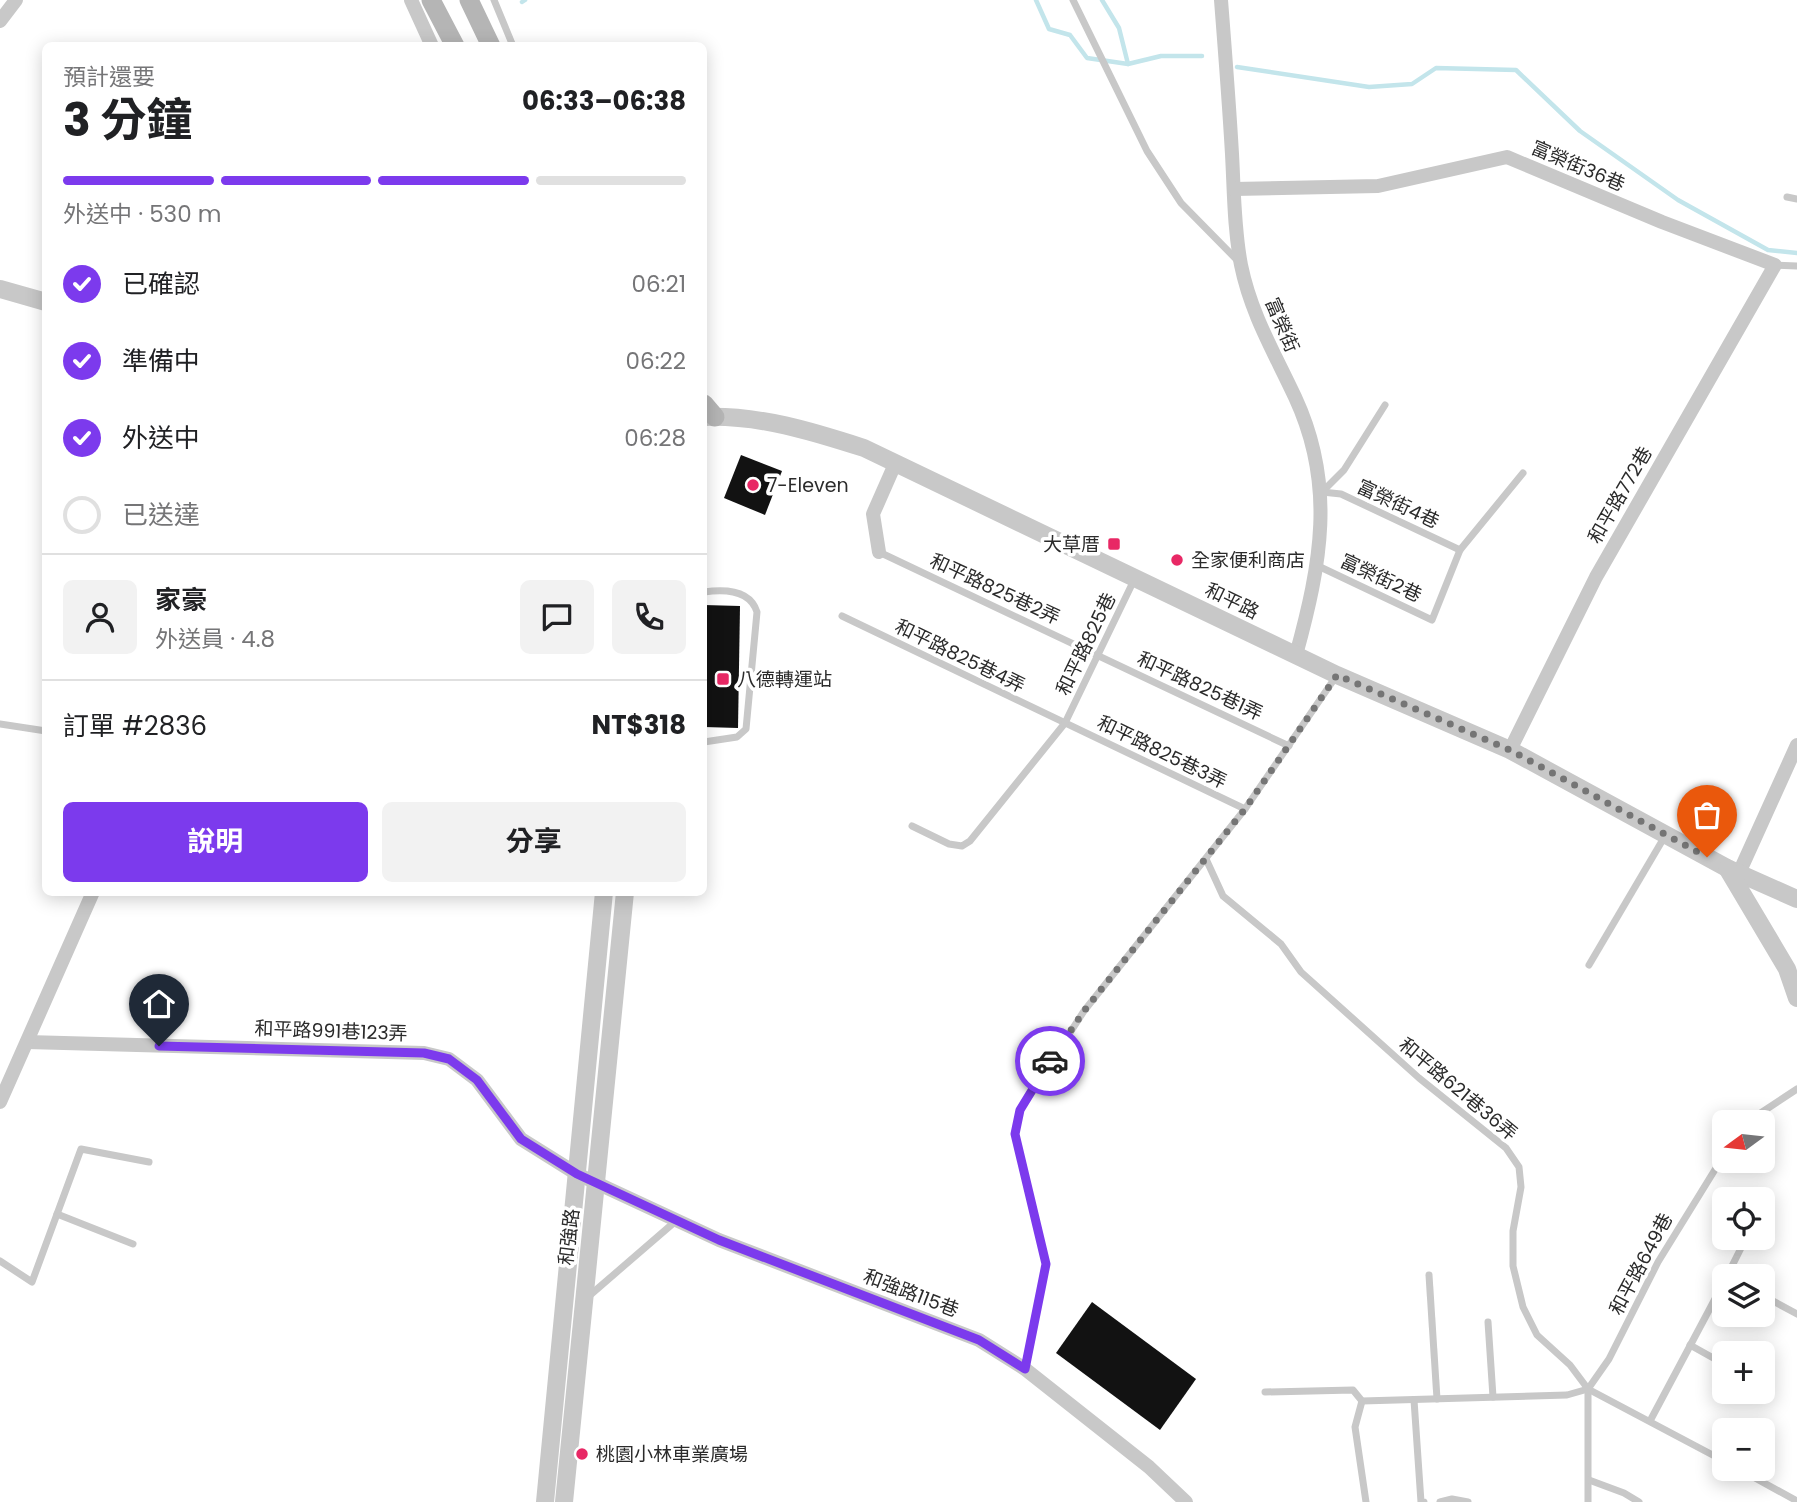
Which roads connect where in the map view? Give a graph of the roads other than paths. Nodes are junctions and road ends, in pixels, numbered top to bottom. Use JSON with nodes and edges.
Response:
{"nodes":[{"id":1,"x":16,"y":0,"type":"edge"},
{"id":2,"x":411,"y":0,"type":"edge"},
{"id":3,"x":431,"y":0,"type":"edge"},
{"id":4,"x":469,"y":0,"type":"edge"},
{"id":5,"x":494,"y":0,"type":"edge"},
{"id":6,"x":1073,"y":0,"type":"edge"},
{"id":7,"x":1221,"y":0,"type":"edge"},
{"id":8,"x":0,"y":21,"type":"edge"},
{"id":9,"x":430,"y":42,"type":"edge"},
{"id":10,"x":453,"y":42,"type":"edge"},
{"id":11,"x":489,"y":42,"type":"edge"},
{"id":12,"x":511,"y":42,"type":"edge"},
{"id":13,"x":1234,"y":189,"type":"junction"},
{"id":14,"x":1787,"y":197,"type":"dead end"},
{"id":15,"x":1797,"y":199,"type":"edge"},
{"id":16,"x":1241,"y":264,"type":"junction"},
{"id":17,"x":1775,"y":265,"type":"junction"},
{"id":18,"x":1797,"y":266,"type":"edge"},
{"id":19,"x":0,"y":289,"type":"edge"},
{"id":20,"x":42,"y":301,"type":"edge"},
{"id":21,"x":1385,"y":405,"type":"dead end"},
{"id":22,"x":707,"y":413,"type":"edge"},
{"id":23,"x":895,"y":464,"type":"junction"},
{"id":24,"x":1523,"y":473,"type":"dead end"},
{"id":25,"x":1322,"y":492,"type":"junction"},
{"id":26,"x":1460,"y":550,"type":"junction"},
{"id":27,"x":879,"y":552,"type":"joint"},
{"id":28,"x":1315,"y":565,"type":"junction"},
{"id":29,"x":1135,"y":578,"type":"junction"},
{"id":30,"x":707,"y":592,"type":"edge"},
{"id":31,"x":842,"y":616,"type":"dead end"},
{"id":32,"x":1098,"y":655,"type":"junction"},
{"id":33,"x":1296,"y":655,"type":"junction"},
{"id":34,"x":1337,"y":675,"type":"junction"},
{"id":35,"x":1065,"y":723,"type":"junction"},
{"id":36,"x":0,"y":724,"type":"edge"},
{"id":37,"x":42,"y":730,"type":"edge"},
{"id":38,"x":707,"y":742,"type":"edge"},
{"id":39,"x":1797,"y":745,"type":"edge"},
{"id":40,"x":1289,"y":746,"type":"junction"},
{"id":41,"x":1510,"y":750,"type":"junction"},
{"id":42,"x":1245,"y":809,"type":"junction"},
{"id":43,"x":912,"y":825,"type":"dead end"},
{"id":44,"x":1667,"y":835,"type":"junction"},
{"id":45,"x":1206,"y":859,"type":"junction"},
{"id":46,"x":1733,"y":870,"type":"junction"},
{"id":47,"x":91,"y":896,"type":"edge"},
{"id":48,"x":604,"y":896,"type":"edge"},
{"id":49,"x":624,"y":896,"type":"edge"},
{"id":50,"x":1797,"y":899,"type":"edge"},
{"id":51,"x":1589,"y":965,"type":"dead end"},
{"id":52,"x":1797,"y":998,"type":"edge"},
{"id":53,"x":27,"y":1042,"type":"junction"},
{"id":54,"x":1797,"y":1089,"type":"edge"},
{"id":55,"x":0,"y":1102,"type":"edge"},
{"id":56,"x":1765,"y":1110,"type":"edge"},
{"id":57,"x":149,"y":1162,"type":"dead end"},
{"id":58,"x":1713,"y":1173,"type":"edge"},
{"id":59,"x":587,"y":1178,"type":"junction"},
{"id":60,"x":57,"y":1214,"type":"junction"},
{"id":61,"x":677,"y":1220,"type":"junction"},
{"id":62,"x":133,"y":1244,"type":"dead end"},
{"id":63,"x":0,"y":1261,"type":"edge"},
{"id":64,"x":1429,"y":1275,"type":"dead end"},
{"id":65,"x":583,"y":1301,"type":"junction"},
{"id":66,"x":1775,"y":1301,"type":"edge"},
{"id":67,"x":1712,"y":1304,"type":"edge"},
{"id":68,"x":1797,"y":1314,"type":"edge"},
{"id":69,"x":1488,"y":1322,"type":"dead end"},
{"id":70,"x":1690,"y":1345,"type":"junction"},
{"id":71,"x":1712,"y":1357,"type":"edge"},
{"id":72,"x":1025,"y":1369,"type":"junction"},
{"id":73,"x":1588,"y":1389,"type":"junction"},
{"id":74,"x":1265,"y":1392,"type":"dead end"},
{"id":75,"x":1493,"y":1397,"type":"junction"},
{"id":76,"x":1437,"y":1399,"type":"junction"},
{"id":77,"x":1414,"y":1400,"type":"junction"},
{"id":78,"x":1362,"y":1401,"type":"junction"},
{"id":79,"x":1650,"y":1421,"type":"junction"},
{"id":80,"x":1712,"y":1455,"type":"edge"},
{"id":81,"x":1589,"y":1479,"type":"junction"},
{"id":82,"x":1761,"y":1481,"type":"edge"},
{"id":83,"x":1797,"y":1501,"type":"edge"},
{"id":84,"x":545,"y":1502,"type":"edge"},
{"id":85,"x":564,"y":1502,"type":"edge"},
{"id":86,"x":1186,"y":1502,"type":"edge"},
{"id":87,"x":1366,"y":1502,"type":"edge"},
{"id":88,"x":1424,"y":1502,"type":"edge"},
{"id":89,"x":1440,"y":1502,"type":"edge"},
{"id":90,"x":1468,"y":1502,"type":"edge"},
{"id":91,"x":1588,"y":1502,"type":"edge"},
{"id":92,"x":1639,"y":1502,"type":"edge"}],
"edges":[{"from":1,"to":8,"type":"street"},
{"from":2,"to":9,"type":"street"},
{"from":3,"to":10,"type":"main road"},
{"from":4,"to":11,"type":"main road"},
{"from":5,"to":12,"type":"lane"},
{"from":6,"to":16,"type":"lane"},
{"from":7,"to":13,"type":"street","name":"富榮街"},
{"from":13,"to":16,"type":"street","name":"富榮街"},
{"from":13,"to":17,"type":"street","name":"富榮街36巷"},
{"from":14,"to":15,"type":"lane"},
{"from":16,"to":25,"type":"street","name":"富榮街"},
{"from":17,"to":18,"type":"lane"},
{"from":17,"to":41,"type":"street","name":"和平路772巷"},
{"from":19,"to":20,"type":"street"},
{"from":21,"to":25,"type":"lane"},
{"from":22,"to":23,"type":"street","name":"和平路"},
{"from":23,"to":27,"type":"street"},
{"from":23,"to":29,"type":"street","name":"和平路"},
{"from":24,"to":26,"type":"lane"},
{"from":25,"to":26,"type":"lane","name":"富榮街4巷"},
{"from":25,"to":28,"type":"street","name":"富榮街"},
{"from":26,"to":28,"type":"lane","name":"富榮街2巷"},
{"from":27,"to":32,"type":"lane","name":"和平路825巷2弄"},
{"from":28,"to":33,"type":"street","name":"富榮街"},
{"from":29,"to":32,"type":"lane","name":"和平路825巷"},
{"from":29,"to":33,"type":"street","name":"和平路"},
{"from":30,"to":38,"type":"lane"},
{"from":31,"to":35,"type":"lane","name":"和平路825巷4弄"},
{"from":32,"to":35,"type":"lane","name":"和平路825巷"},
{"from":32,"to":40,"type":"lane","name":"和平路825巷1弄"},
{"from":33,"to":34,"type":"street","name":"和平路"},
{"from":34,"to":40,"type":"lane"},
{"from":34,"to":41,"type":"street","name":"和平路"},
{"from":35,"to":42,"type":"lane","name":"和平路825巷3弄"},
{"from":35,"to":43,"type":"lane","name":"和平路825巷"},
{"from":36,"to":37,"type":"lane"},
{"from":39,"to":46,"type":"street"},
{"from":40,"to":42,"type":"lane"},
{"from":41,"to":44,"type":"street","name":"和平路"},
{"from":42,"to":45,"type":"lane"},
{"from":44,"to":46,"type":"street","name":"和平路"},
{"from":44,"to":51,"type":"lane"},
{"from":45,"to":72,"type":"lane"},
{"from":45,"to":73,"type":"lane","name":"和平路621巷36弄"},
{"from":46,"to":50,"type":"street","name":"和平路"},
{"from":46,"to":52,"type":"street"},
{"from":47,"to":53,"type":"street"},
{"from":48,"to":59,"type":"street","name":"和強路"},
{"from":49,"to":59,"type":"street","name":"和強路"},
{"from":53,"to":55,"type":"street"},
{"from":53,"to":59,"type":"street","name":"和平路991巷123弄"},
{"from":54,"to":56,"type":"lane"},
{"from":57,"to":60,"type":"lane"},
{"from":58,"to":73,"type":"lane","name":"和平路649巷"},
{"from":59,"to":61,"type":"street","name":"和強路115巷"},
{"from":59,"to":65,"type":"street","name":"和強路"},
{"from":59,"to":84,"type":"street","name":"和強路"},
{"from":60,"to":62,"type":"lane"},
{"from":60,"to":63,"type":"lane"},
{"from":61,"to":65,"type":"lane"},
{"from":61,"to":72,"type":"street","name":"和強路115巷"},
{"from":64,"to":76,"type":"lane"},
{"from":65,"to":85,"type":"street","name":"和強路"},
{"from":66,"to":68,"type":"lane"},
{"from":67,"to":70,"type":"lane"},
{"from":69,"to":75,"type":"lane"},
{"from":70,"to":71,"type":"lane"},
{"from":70,"to":79,"type":"lane"},
{"from":72,"to":86,"type":"street","name":"和強路115巷"},
{"from":73,"to":75,"type":"lane"},
{"from":73,"to":79,"type":"lane"},
{"from":73,"to":81,"type":"lane"},
{"from":74,"to":78,"type":"lane"},
{"from":75,"to":76,"type":"lane"},
{"from":76,"to":77,"type":"lane"},
{"from":77,"to":78,"type":"lane"},
{"from":77,"to":88,"type":"lane"},
{"from":78,"to":87,"type":"lane"},
{"from":79,"to":80,"type":"lane"},
{"from":81,"to":91,"type":"lane"},
{"from":81,"to":92,"type":"lane"},
{"from":82,"to":83,"type":"lane"},
{"from":89,"to":90,"type":"lane"}]}
